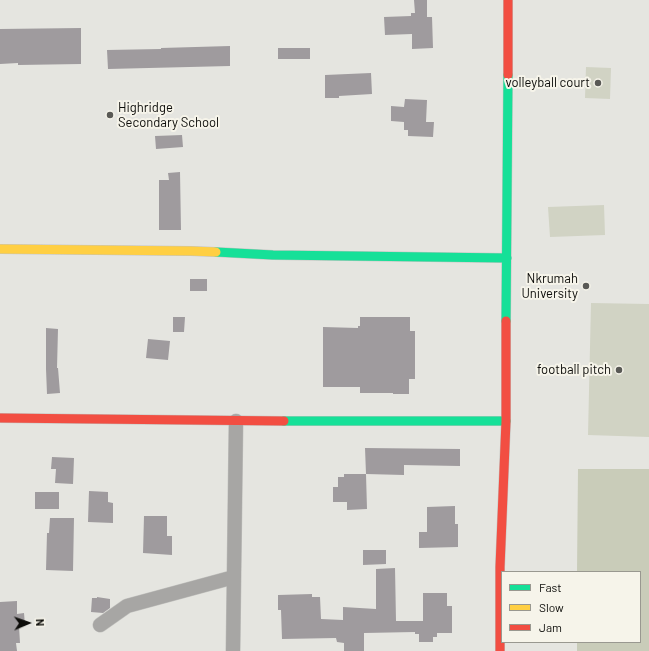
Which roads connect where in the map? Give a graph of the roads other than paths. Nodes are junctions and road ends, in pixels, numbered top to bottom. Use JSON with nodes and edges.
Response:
{"nodes":[{"id":1,"x":508,"y":0,"type":"edge"},
{"id":2,"x":0,"y":250,"type":"edge"},
{"id":3,"x":507,"y":258,"type":"junction"},
{"id":4,"x":0,"y":418,"type":"edge"},
{"id":5,"x":506,"y":420,"type":"junction"},
{"id":6,"x":236,"y":421,"type":"junction"},
{"id":7,"x":234,"y":576,"type":"junction"},
{"id":8,"x":100,"y":625,"type":"dead end"},
{"id":9,"x":233,"y":651,"type":"edge"},
{"id":10,"x":500,"y":651,"type":"edge"}],
"edges":[{"from":1,"to":3,"type":"street"},
{"from":2,"to":3,"type":"street"},
{"from":3,"to":5,"type":"street"},
{"from":4,"to":6,"type":"street"},
{"from":5,"to":6,"type":"street"},
{"from":5,"to":10,"type":"street"},
{"from":6,"to":7,"type":"street"},
{"from":7,"to":8,"type":"street"},
{"from":7,"to":9,"type":"street"}]}
